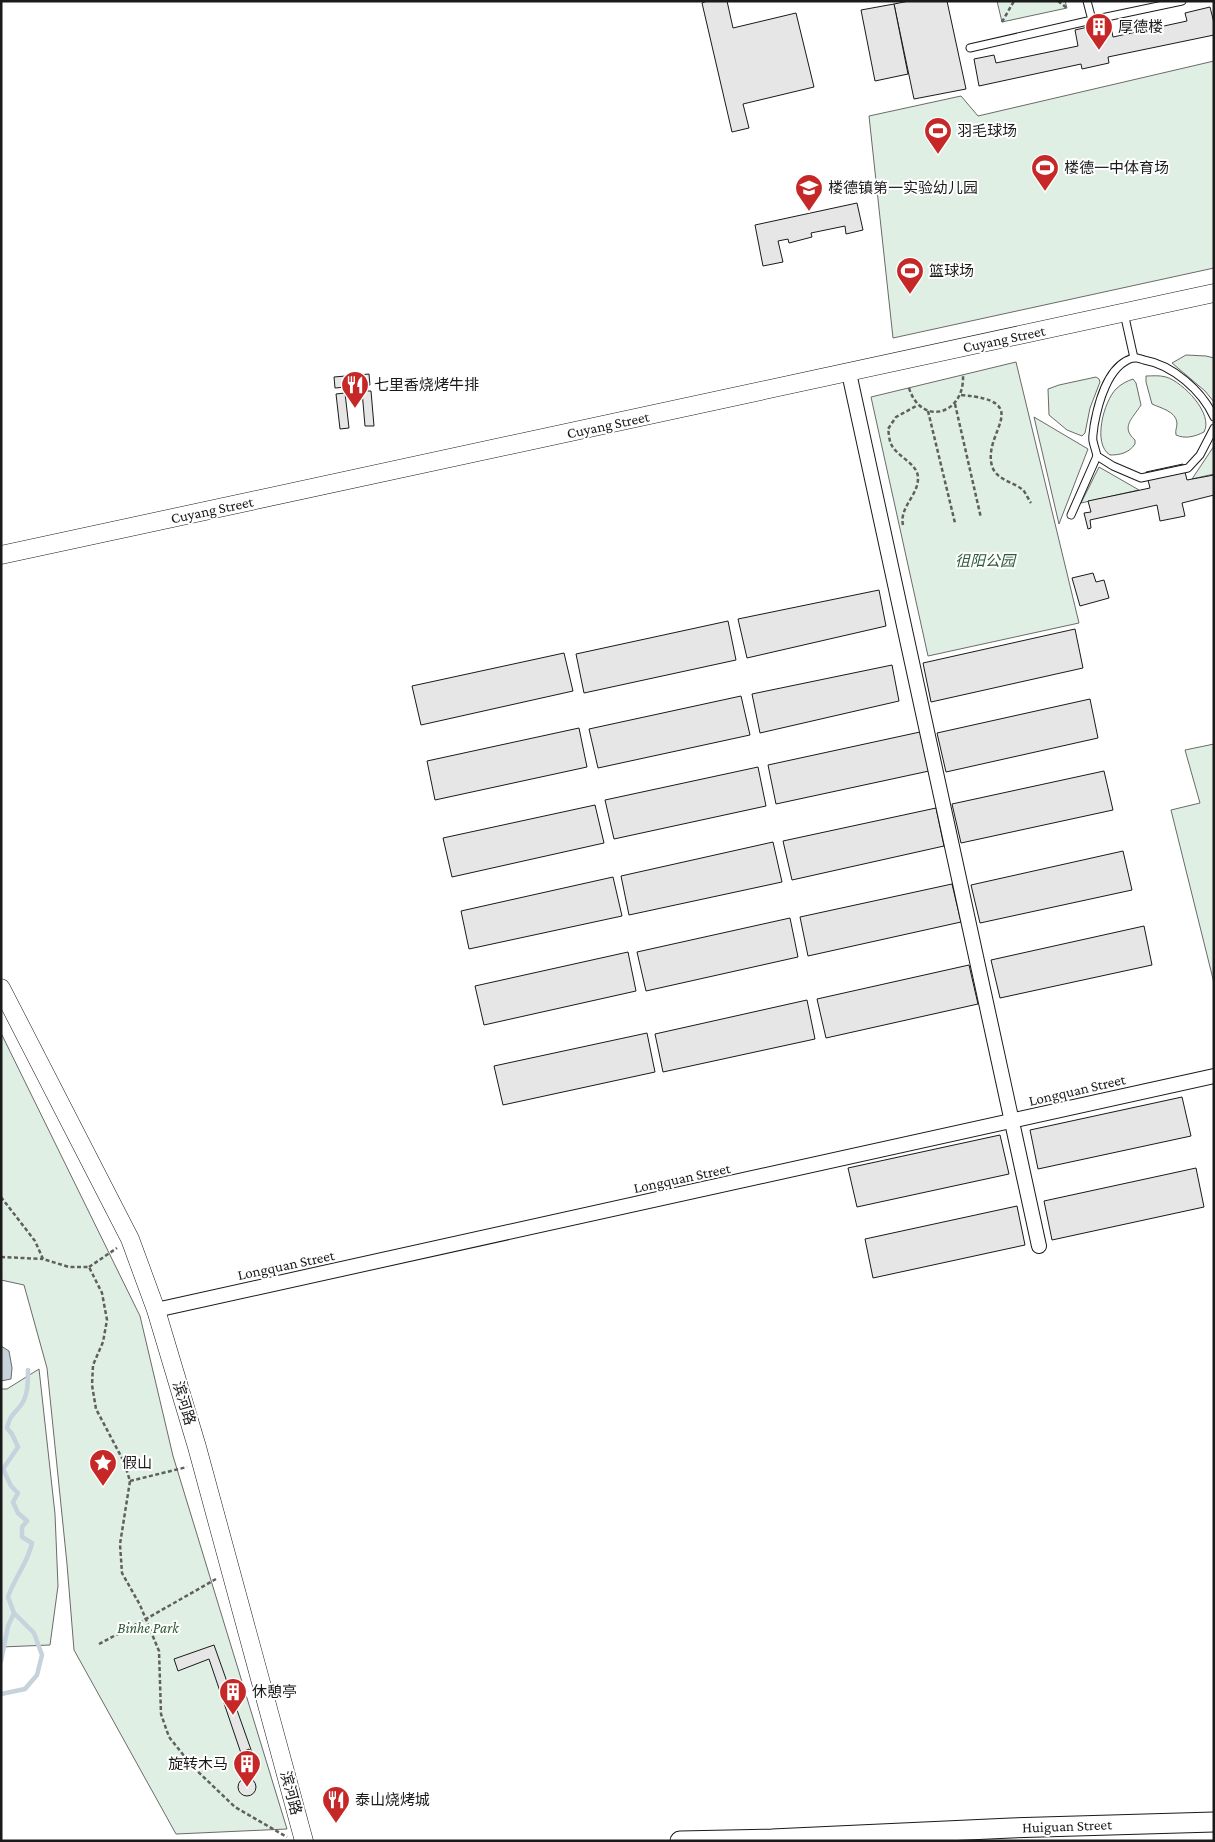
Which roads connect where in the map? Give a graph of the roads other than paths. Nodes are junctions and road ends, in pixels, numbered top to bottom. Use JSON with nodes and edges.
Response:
{"nodes":[{"id":1,"x":1087,"y":1,"type":"edge"},
{"id":2,"x":1182,"y":1,"type":"edge"},
{"id":3,"x":1092,"y":20,"type":"junction"},
{"id":4,"x":970,"y":48,"type":"dead end"},
{"id":5,"x":1214,"y":293,"type":"edge"},
{"id":6,"x":1124,"y":313,"type":"junction"},
{"id":7,"x":1134,"y":358,"type":"junction"},
{"id":8,"x":849,"y":373,"type":"junction"},
{"id":9,"x":1214,"y":417,"type":"edge"},
{"id":10,"x":1214,"y":428,"type":"edge"},
{"id":11,"x":1097,"y":456,"type":"junction"},
{"id":12,"x":1070,"y":515,"type":"dead end"},
{"id":13,"x":1,"y":555,"type":"edge"},
{"id":14,"x":1,"y":988,"type":"edge"},
{"id":15,"x":1214,"y":1076,"type":"edge"},
{"id":16,"x":1013,"y":1121,"type":"junction"},
{"id":17,"x":1039,"y":1246,"type":"dead end"},
{"id":18,"x":156,"y":1310,"type":"junction"},
{"id":19,"x":1214,"y":1822,"type":"edge"},
{"id":20,"x":772,"y":1840,"type":"edge"},
{"id":21,"x":304,"y":1841,"type":"edge"},
{"id":22,"x":680,"y":1841,"type":"edge"}],
"edges":[{"from":1,"to":3,"type":"lane"},
{"from":2,"to":3,"type":"lane"},
{"from":3,"to":4,"type":"lane"},
{"from":5,"to":6,"type":"street","name":"Cuyang Street"},
{"from":6,"to":7,"type":"lane"},
{"from":6,"to":8,"type":"street","name":"Cuyang Street"},
{"from":7,"to":9,"type":"lane"},
{"from":7,"to":11,"type":"lane"},
{"from":8,"to":13,"type":"street","name":"Cuyang Street"},
{"from":8,"to":16,"type":"street"},
{"from":10,"to":11,"type":"lane"},
{"from":11,"to":12,"type":"lane"},
{"from":14,"to":18,"type":"street","name":"滨河路"},
{"from":15,"to":16,"type":"street","name":"Longquan Street"},
{"from":16,"to":17,"type":"street"},
{"from":16,"to":18,"type":"street","name":"Longquan Street"},
{"from":18,"to":21,"type":"street","name":"滨河路"},
{"from":19,"to":20,"type":"main road","name":"Huiguan Street"},
{"from":20,"to":22,"type":"main road","name":"Huiguan Street"}]}
